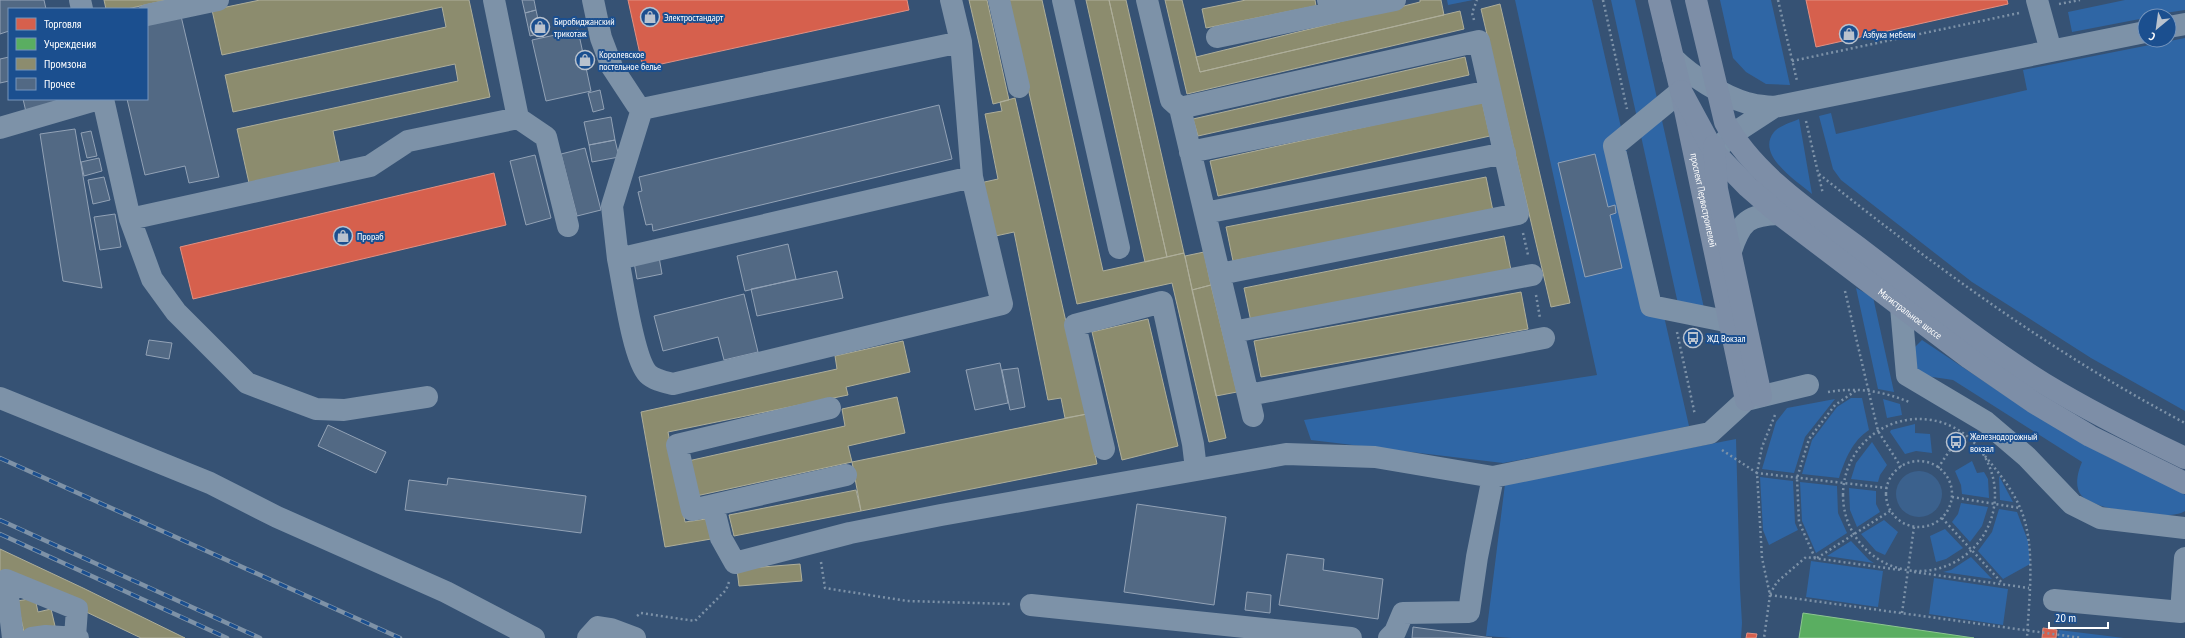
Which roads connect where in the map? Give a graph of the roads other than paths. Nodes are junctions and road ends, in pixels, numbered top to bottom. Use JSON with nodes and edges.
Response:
{"nodes":[{"id":1,"x":218,"y":0,"type":"edge"},
{"id":2,"x":494,"y":0,"type":"edge"},
{"id":3,"x":593,"y":0,"type":"edge"},
{"id":4,"x":951,"y":0,"type":"edge"},
{"id":5,"x":999,"y":0,"type":"edge"},
{"id":6,"x":1063,"y":0,"type":"edge"},
{"id":7,"x":1147,"y":0,"type":"edge"},
{"id":8,"x":1395,"y":0,"type":"edge"},
{"id":9,"x":1658,"y":0,"type":"edge"},
{"id":10,"x":1696,"y":0,"type":"edge"},
{"id":11,"x":2038,"y":4,"type":"edge"},
{"id":12,"x":1330,"y":6,"type":"edge"},
{"id":13,"x":148,"y":15,"type":"edge"},
{"id":14,"x":2137,"y":34,"type":"edge"},
{"id":15,"x":1217,"y":37,"type":"dead end"},
{"id":16,"x":961,"y":42,"type":"junction"},
{"id":17,"x":2051,"y":51,"type":"junction"},
{"id":18,"x":1673,"y":58,"type":"junction"},
{"id":19,"x":1020,"y":87,"type":"dead end"},
{"id":20,"x":1715,"y":87,"type":"junction"},
{"id":21,"x":1490,"y":91,"type":"junction"},
{"id":22,"x":1681,"y":91,"type":"junction"},
{"id":23,"x":96,"y":100,"type":"edge"},
{"id":24,"x":103,"y":100,"type":"edge"},
{"id":25,"x":1774,"y":106,"type":"junction"},
{"id":26,"x":1180,"y":108,"type":"junction"},
{"id":27,"x":642,"y":109,"type":"junction"},
{"id":28,"x":518,"y":118,"type":"junction"},
{"id":29,"x":0,"y":128,"type":"edge"},
{"id":30,"x":1732,"y":135,"type":"junction"},
{"id":31,"x":1190,"y":152,"type":"junction"},
{"id":32,"x":1714,"y":152,"type":"junction"},
{"id":33,"x":1505,"y":153,"type":"junction"},
{"id":34,"x":1736,"y":175,"type":"junction"},
{"id":35,"x":972,"y":177,"type":"junction"},
{"id":36,"x":1717,"y":189,"type":"junction"},
{"id":37,"x":1792,"y":196,"type":"junction"},
{"id":38,"x":1205,"y":213,"type":"junction"},
{"id":39,"x":1779,"y":214,"type":"junction"},
{"id":40,"x":130,"y":220,"type":"junction"},
{"id":41,"x":568,"y":226,"type":"dead end"},
{"id":42,"x":1712,"y":241,"type":"junction"},
{"id":43,"x":1119,"y":248,"type":"dead end"},
{"id":44,"x":1731,"y":251,"type":"junction"},
{"id":45,"x":618,"y":258,"type":"junction"},
{"id":46,"x":1220,"y":274,"type":"junction"},
{"id":47,"x":1532,"y":275,"type":"dead end"},
{"id":48,"x":1907,"y":299,"type":"junction"},
{"id":49,"x":1730,"y":322,"type":"junction"},
{"id":50,"x":1233,"y":332,"type":"junction"},
{"id":51,"x":1544,"y":338,"type":"dead end"},
{"id":52,"x":1816,"y":389,"type":"road end"},
{"id":53,"x":1248,"y":395,"type":"junction"},
{"id":54,"x":427,"y":397,"type":"dead end"},
{"id":55,"x":0,"y":398,"type":"edge"},
{"id":56,"x":1754,"y":398,"type":"junction"},
{"id":57,"x":830,"y":408,"type":"dead end"},
{"id":58,"x":1253,"y":416,"type":"dead end"},
{"id":59,"x":1104,"y":449,"type":"dead end"},
{"id":60,"x":2185,"y":458,"type":"edge"},
{"id":61,"x":1196,"y":470,"type":"junction"},
{"id":62,"x":846,"y":475,"type":"dead end"},
{"id":63,"x":1493,"y":477,"type":"junction"},
{"id":64,"x":2185,"y":484,"type":"edge"},
{"id":65,"x":713,"y":506,"type":"junction"},
{"id":66,"x":2185,"y":528,"type":"edge"},
{"id":67,"x":2185,"y":558,"type":"edge"},
{"id":68,"x":3,"y":578,"type":"edge"},
{"id":69,"x":2054,"y":600,"type":"dead end"},
{"id":70,"x":1031,"y":604,"type":"road end"},
{"id":71,"x":627,"y":635,"type":"edge"},
{"id":72,"x":13,"y":638,"type":"edge"},
{"id":73,"x":32,"y":638,"type":"edge"},
{"id":74,"x":77,"y":638,"type":"edge"},
{"id":75,"x":534,"y":638,"type":"edge"},
{"id":76,"x":588,"y":638,"type":"edge"},
{"id":77,"x":1351,"y":638,"type":"edge"},
{"id":78,"x":1389,"y":638,"type":"edge"}],
"edges":[{"from":1,"to":13,"type":"street"},
{"from":2,"to":28,"type":"street"},
{"from":3,"to":27,"type":"street"},
{"from":4,"to":16,"type":"street"},
{"from":5,"to":19,"type":"street"},
{"from":6,"to":43,"type":"street"},
{"from":7,"to":26,"type":"street"},
{"from":8,"to":12,"type":"street"},
{"from":9,"to":18,"type":"main road","name":"проспект Первостроителей"},
{"from":10,"to":20,"type":"main road"},
{"from":11,"to":17,"type":"street"},
{"from":12,"to":15,"type":"street"},
{"from":14,"to":17,"type":"street"},
{"from":16,"to":27,"type":"street"},
{"from":16,"to":35,"type":"street"},
{"from":17,"to":25,"type":"street"},
{"from":18,"to":20,"type":"street"},
{"from":18,"to":22,"type":"main road","name":"проспект Первостроителей"},
{"from":20,"to":25,"type":"street"},
{"from":20,"to":30,"type":"main road","name":"Магистральное шоссе"},
{"from":20,"to":32,"type":"main road"},
{"from":21,"to":26,"type":"street"},
{"from":21,"to":31,"type":"street"},
{"from":21,"to":33,"type":"street"},
{"from":22,"to":32,"type":"main road","name":"Магистральное шоссе"},
{"from":22,"to":42,"type":"main road","name":"проспект Первостроителей"},
{"from":22,"to":49,"type":"street"},
{"from":23,"to":29,"type":"street"},
{"from":24,"to":40,"type":"street"},
{"from":25,"to":30,"type":"street"},
{"from":26,"to":31,"type":"street"},
{"from":27,"to":45,"type":"street"},
{"from":28,"to":40,"type":"street"},
{"from":28,"to":41,"type":"street"},
{"from":30,"to":32,"type":"street"},
{"from":30,"to":37,"type":"main road","name":"Магистральное шоссе"},
{"from":31,"to":38,"type":"street"},
{"from":32,"to":34,"type":"main road","name":"Магистральное шоссе"},
{"from":32,"to":36,"type":"main road"},
{"from":33,"to":38,"type":"street"},
{"from":33,"to":46,"type":"street"},
{"from":34,"to":36,"type":"street"},
{"from":34,"to":37,"type":"street"},
{"from":34,"to":39,"type":"main road","name":"Магистральное шоссе"},
{"from":35,"to":45,"type":"street"},
{"from":35,"to":45,"type":"street"},
{"from":36,"to":42,"type":"street"},
{"from":36,"to":44,"type":"main road"},
{"from":37,"to":48,"type":"main road","name":"Магистральное шоссе"},
{"from":38,"to":46,"type":"street"},
{"from":39,"to":44,"type":"street"},
{"from":39,"to":48,"type":"main road","name":"Магистральное шоссе"},
{"from":40,"to":54,"type":"street"},
{"from":42,"to":49,"type":"main road","name":"проспект Первостроителей"},
{"from":44,"to":56,"type":"main road"},
{"from":46,"to":50,"type":"street"},
{"from":47,"to":50,"type":"street"},
{"from":48,"to":60,"type":"main road","name":"Магистральное шоссе"},
{"from":48,"to":64,"type":"main road","name":"Магистральное шоссе"},
{"from":48,"to":66,"type":"street"},
{"from":49,"to":56,"type":"main road","name":"проспект Первостроителей"},
{"from":50,"to":53,"type":"street"},
{"from":51,"to":53,"type":"street"},
{"from":52,"to":56,"type":"street"},
{"from":53,"to":58,"type":"street"},
{"from":55,"to":75,"type":"street"},
{"from":56,"to":63,"type":"street"},
{"from":57,"to":65,"type":"street"},
{"from":59,"to":61,"type":"street"},
{"from":61,"to":63,"type":"street"},
{"from":61,"to":65,"type":"street"},
{"from":62,"to":65,"type":"street"},
{"from":63,"to":78,"type":"street"},
{"from":67,"to":69,"type":"street"},
{"from":68,"to":72,"type":"street"},
{"from":68,"to":74,"type":"street"},
{"from":70,"to":77,"type":"street"},
{"from":71,"to":76,"type":"street"},
{"from":73,"to":74,"type":"street"}]}
